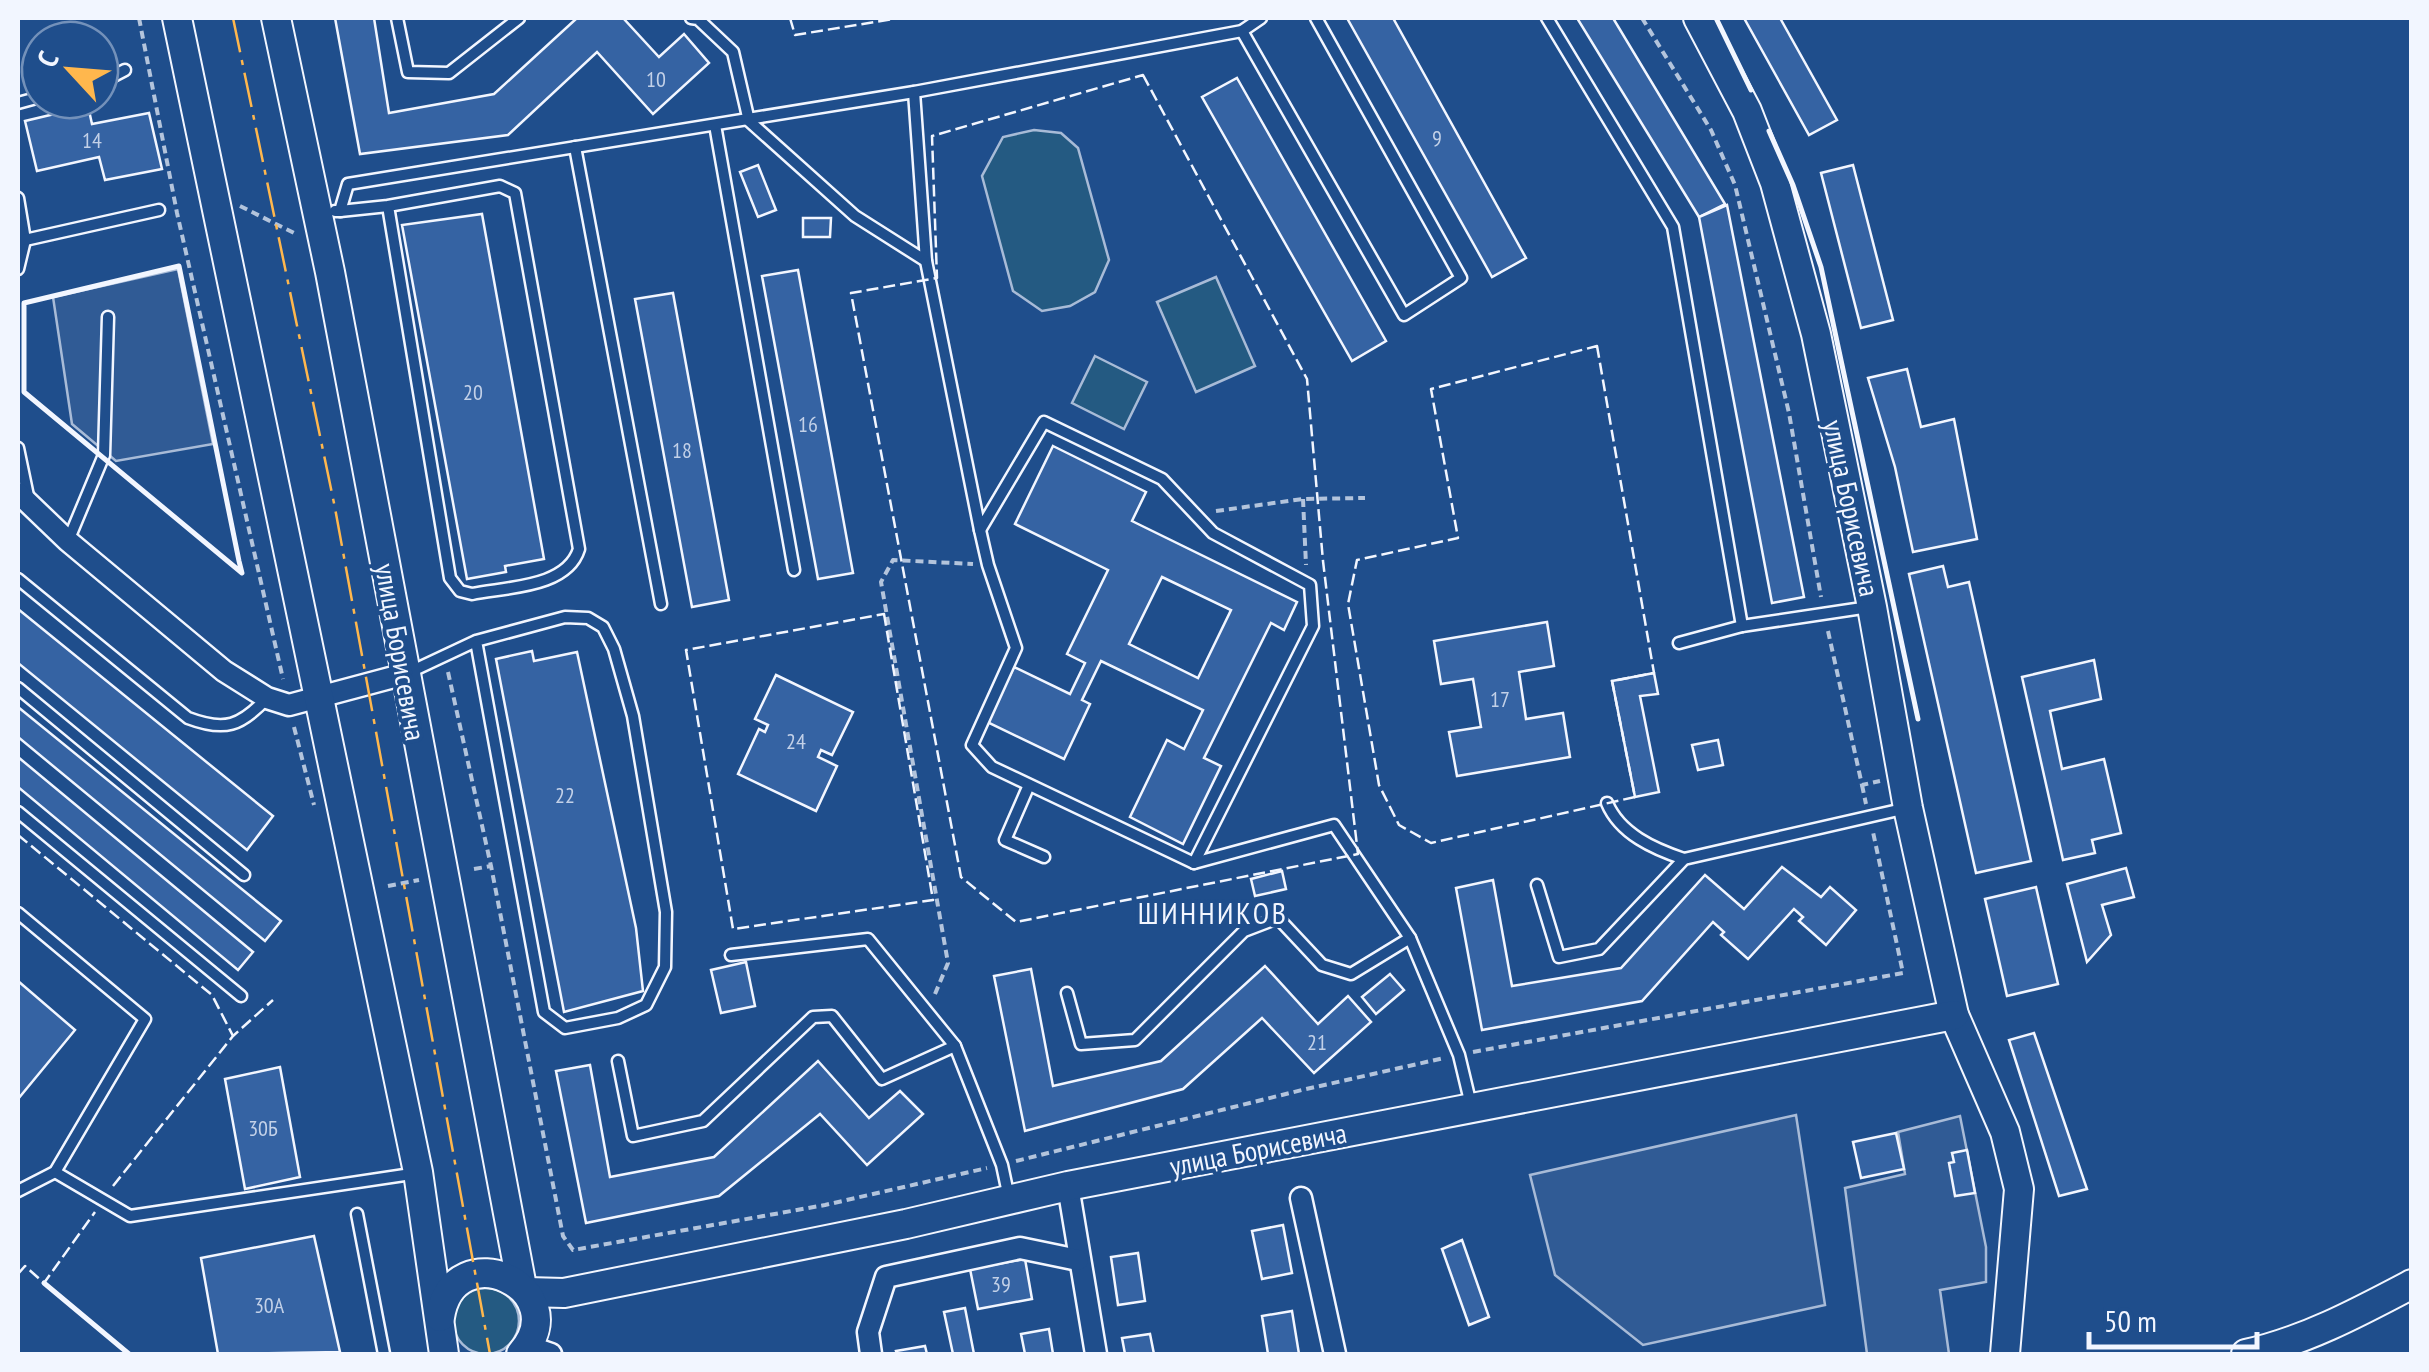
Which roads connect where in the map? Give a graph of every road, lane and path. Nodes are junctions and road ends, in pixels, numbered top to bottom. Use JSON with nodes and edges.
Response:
{"nodes":[{"id":1,"x":138,"y":18,"type":"edge"},
{"id":2,"x":177,"y":18,"type":"edge"},
{"id":3,"x":276,"y":18,"type":"edge"},
{"id":4,"x":397,"y":18,"type":"edge"},
{"id":5,"x":520,"y":18,"type":"edge"},
{"id":6,"x":692,"y":18,"type":"edge"},
{"id":7,"x":1262,"y":18,"type":"edge"},
{"id":8,"x":1316,"y":18,"type":"edge"},
{"id":9,"x":1547,"y":18,"type":"edge"},
{"id":10,"x":1642,"y":18,"type":"edge"},
{"id":11,"x":1698,"y":18,"type":"edge"},
{"id":12,"x":1242,"y":31,"type":"junction"},
{"id":13,"x":125,"y":70,"type":"dead end"},
{"id":14,"x":120,"y":73,"type":"edge"},
{"id":15,"x":914,"y":92,"type":"junction"},
{"id":16,"x":749,"y":120,"type":"junction"},
{"id":17,"x":716,"y":125,"type":"junction"},
{"id":18,"x":575,"y":147,"type":"junction"},
{"id":19,"x":18,"y":198,"type":"edge"},
{"id":20,"x":231,"y":202,"type":"dead end"},
{"id":21,"x":388,"y":206,"type":"junction"},
{"id":22,"x":159,"y":210,"type":"dead end"},
{"id":23,"x":328,"y":212,"type":"junction"},
{"id":24,"x":295,"y":233,"type":"dead end"},
{"id":25,"x":26,"y":240,"type":"junction"},
{"id":26,"x":926,"y":261,"type":"junction"},
{"id":27,"x":18,"y":269,"type":"edge"},
{"id":28,"x":108,"y":317,"type":"dead end"},
{"id":29,"x":18,"y":448,"type":"edge"},
{"id":30,"x":1366,"y":498,"type":"dead end"},
{"id":31,"x":24,"y":499,"type":"edge"},
{"id":32,"x":1303,"y":499,"type":"junction"},
{"id":33,"x":1203,"y":513,"type":"dead end"},
{"id":34,"x":980,"y":530,"type":"junction"},
{"id":35,"x":68,"y":541,"type":"junction"},
{"id":36,"x":988,"y":565,"type":"junction"},
{"id":37,"x":794,"y":570,"type":"dead end"},
{"id":38,"x":18,"y":579,"type":"edge"},
{"id":39,"x":1307,"y":583,"type":"junction"},
{"id":40,"x":662,"y":604,"type":"dead end"},
{"id":41,"x":1872,"y":607,"type":"junction"},
{"id":42,"x":1824,"y":613,"type":"junction"},
{"id":43,"x":1742,"y":626,"type":"junction"},
{"id":44,"x":476,"y":641,"type":"junction"},
{"id":45,"x":1679,"y":643,"type":"dead end"},
{"id":46,"x":405,"y":674,"type":"junction"},
{"id":47,"x":18,"y":688,"type":"edge"},
{"id":48,"x":320,"y":695,"type":"junction"},
{"id":49,"x":267,"y":698,"type":"junction"},
{"id":50,"x":289,"y":704,"type":"junction"},
{"id":51,"x":1885,"y":780,"type":"dead end"},
{"id":52,"x":1029,"y":785,"type":"junction"},
{"id":53,"x":1607,"y":803,"type":"dead end"},
{"id":54,"x":1908,"y":808,"type":"junction"},
{"id":55,"x":18,"y":812,"type":"edge"},
{"id":56,"x":318,"y":820,"type":"dead end"},
{"id":57,"x":1044,"y":857,"type":"dead end"},
{"id":58,"x":1684,"y":860,"type":"junction"},
{"id":59,"x":1194,"y":862,"type":"junction"},
{"id":60,"x":491,"y":866,"type":"dead end"},
{"id":61,"x":474,"y":869,"type":"dead end"},
{"id":62,"x":244,"y":875,"type":"dead end"},
{"id":63,"x":424,"y":879,"type":"dead end"},
{"id":64,"x":1537,"y":884,"type":"dead end"},
{"id":65,"x":388,"y":886,"type":"dead end"},
{"id":66,"x":18,"y":913,"type":"edge"},
{"id":67,"x":1410,"y":938,"type":"junction"},
{"id":68,"x":730,"y":955,"type":"dead end"},
{"id":69,"x":1067,"y":993,"type":"dead end"},
{"id":70,"x":241,"y":996,"type":"dead end"},
{"id":71,"x":928,"y":1010,"type":"junction"},
{"id":72,"x":1954,"y":1015,"type":"junction"},
{"id":73,"x":954,"y":1046,"type":"junction"},
{"id":74,"x":618,"y":1060,"type":"dead end"},
{"id":75,"x":1472,"y":1106,"type":"junction"},
{"id":76,"x":55,"y":1172,"type":"junction"},
{"id":77,"x":418,"y":1172,"type":"junction"},
{"id":78,"x":1068,"y":1186,"type":"junction"},
{"id":79,"x":18,"y":1191,"type":"edge"},
{"id":80,"x":1300,"y":1198,"type":"dead end"},
{"id":81,"x":1009,"y":1199,"type":"junction"},
{"id":82,"x":356,"y":1214,"type":"dead end"},
{"id":83,"x":1078,"y":1260,"type":"junction"},
{"id":84,"x":2412,"y":1284,"type":"edge"},
{"id":85,"x":524,"y":1290,"type":"junction"},
{"id":86,"x":564,"y":1293,"type":"junction"},
{"id":87,"x":439,"y":1321,"type":"junction"},
{"id":88,"x":534,"y":1347,"type":"edge"},
{"id":89,"x":384,"y":1354,"type":"edge"},
{"id":90,"x":444,"y":1354,"type":"edge"},
{"id":91,"x":454,"y":1354,"type":"edge"},
{"id":92,"x":871,"y":1354,"type":"edge"},
{"id":93,"x":1096,"y":1354,"type":"edge"},
{"id":94,"x":1335,"y":1354,"type":"edge"},
{"id":95,"x":2006,"y":1354,"type":"edge"},
{"id":96,"x":2246,"y":1354,"type":"edge"}],
"edges":[{"from":1,"to":50,"type":"path"},
{"from":2,"to":48,"type":"street"},
{"from":3,"to":23,"type":"street","name":"улица Борисевича"},
{"from":4,"to":5,"type":"lane"},
{"from":6,"to":16,"type":"lane"},
{"from":7,"to":12,"type":"lane"},
{"from":8,"to":12,"type":"lane"},
{"from":9,"to":43,"type":"lane"},
{"from":10,"to":42,"type":"path"},
{"from":11,"to":41,"type":"street","name":"улица Борисевича"},
{"from":12,"to":15,"type":"lane"},
{"from":13,"to":14,"type":"lane"},
{"from":15,"to":16,"type":"lane"},
{"from":15,"to":26,"type":"lane"},
{"from":16,"to":17,"type":"lane"},
{"from":16,"to":26,"type":"lane"},
{"from":17,"to":18,"type":"lane"},
{"from":17,"to":37,"type":"lane"},
{"from":18,"to":23,"type":"lane"},
{"from":18,"to":40,"type":"lane"},
{"from":19,"to":25,"type":"lane"},
{"from":20,"to":24,"type":"path"},
{"from":21,"to":21,"type":"lane"},
{"from":21,"to":23,"type":"lane"},
{"from":22,"to":25,"type":"lane"},
{"from":23,"to":46,"type":"street","name":"улица Борисевича"},
{"from":25,"to":27,"type":"lane"},
{"from":26,"to":34,"type":"lane"},
{"from":28,"to":35,"type":"lane"},
{"from":29,"to":31,"type":"lane"},
{"from":30,"to":32,"type":"path"},
{"from":31,"to":35,"type":"street"},
{"from":32,"to":33,"type":"path"},
{"from":32,"to":39,"type":"path"},
{"from":34,"to":36,"type":"lane"},
{"from":34,"to":39,"type":"lane"},
{"from":35,"to":49,"type":"street"},
{"from":36,"to":52,"type":"lane"},
{"from":36,"to":71,"type":"path"},
{"from":38,"to":49,"type":"lane"},
{"from":39,"to":59,"type":"lane"},
{"from":41,"to":42,"type":"lane"},
{"from":41,"to":54,"type":"street","name":"улица Борисевича"},
{"from":42,"to":43,"type":"lane"},
{"from":42,"to":51,"type":"path"},
{"from":43,"to":45,"type":"lane"},
{"from":44,"to":44,"type":"lane"},
{"from":44,"to":46,"type":"lane"},
{"from":46,"to":48,"type":"street"},
{"from":46,"to":85,"type":"street","name":"улица Борисевича"},
{"from":47,"to":62,"type":"lane"},
{"from":48,"to":50,"type":"street"},
{"from":48,"to":77,"type":"street"},
{"from":49,"to":50,"type":"street"},
{"from":50,"to":56,"type":"path"},
{"from":52,"to":57,"type":"lane"},
{"from":52,"to":59,"type":"lane"},
{"from":53,"to":58,"type":"lane"},
{"from":54,"to":58,"type":"lane"},
{"from":54,"to":72,"type":"street","name":"улица Борисевича"},
{"from":55,"to":70,"type":"lane"},
{"from":58,"to":64,"type":"lane"},
{"from":59,"to":67,"type":"lane"},
{"from":60,"to":61,"type":"path"},
{"from":63,"to":65,"type":"path"},
{"from":66,"to":76,"type":"lane"},
{"from":67,"to":69,"type":"lane"},
{"from":67,"to":75,"type":"lane"},
{"from":68,"to":71,"type":"lane"},
{"from":71,"to":73,"type":"lane"},
{"from":72,"to":75,"type":"street","name":"улица Борисевича"},
{"from":72,"to":95,"type":"street","name":"улица Борисевича"},
{"from":73,"to":74,"type":"lane"},
{"from":73,"to":81,"type":"lane"},
{"from":75,"to":78,"type":"street","name":"улица Борисевича"},
{"from":76,"to":77,"type":"lane"},
{"from":76,"to":79,"type":"lane"},
{"from":77,"to":87,"type":"street"},
{"from":78,"to":81,"type":"street","name":"улица Борисевича"},
{"from":78,"to":83,"type":"street"},
{"from":80,"to":94,"type":"street"},
{"from":81,"to":86,"type":"street","name":"улица Борисевича"},
{"from":82,"to":89,"type":"lane"},
{"from":83,"to":92,"type":"street"},
{"from":83,"to":93,"type":"street"},
{"from":84,"to":96,"type":"street"},
{"from":85,"to":86,"type":"street","name":"улица Борисевича"},
{"from":85,"to":87,"type":"street"},
{"from":85,"to":88,"type":"street"},
{"from":86,"to":88,"type":"street"},
{"from":87,"to":90,"type":"street"},
{"from":87,"to":91,"type":"street"}]}
